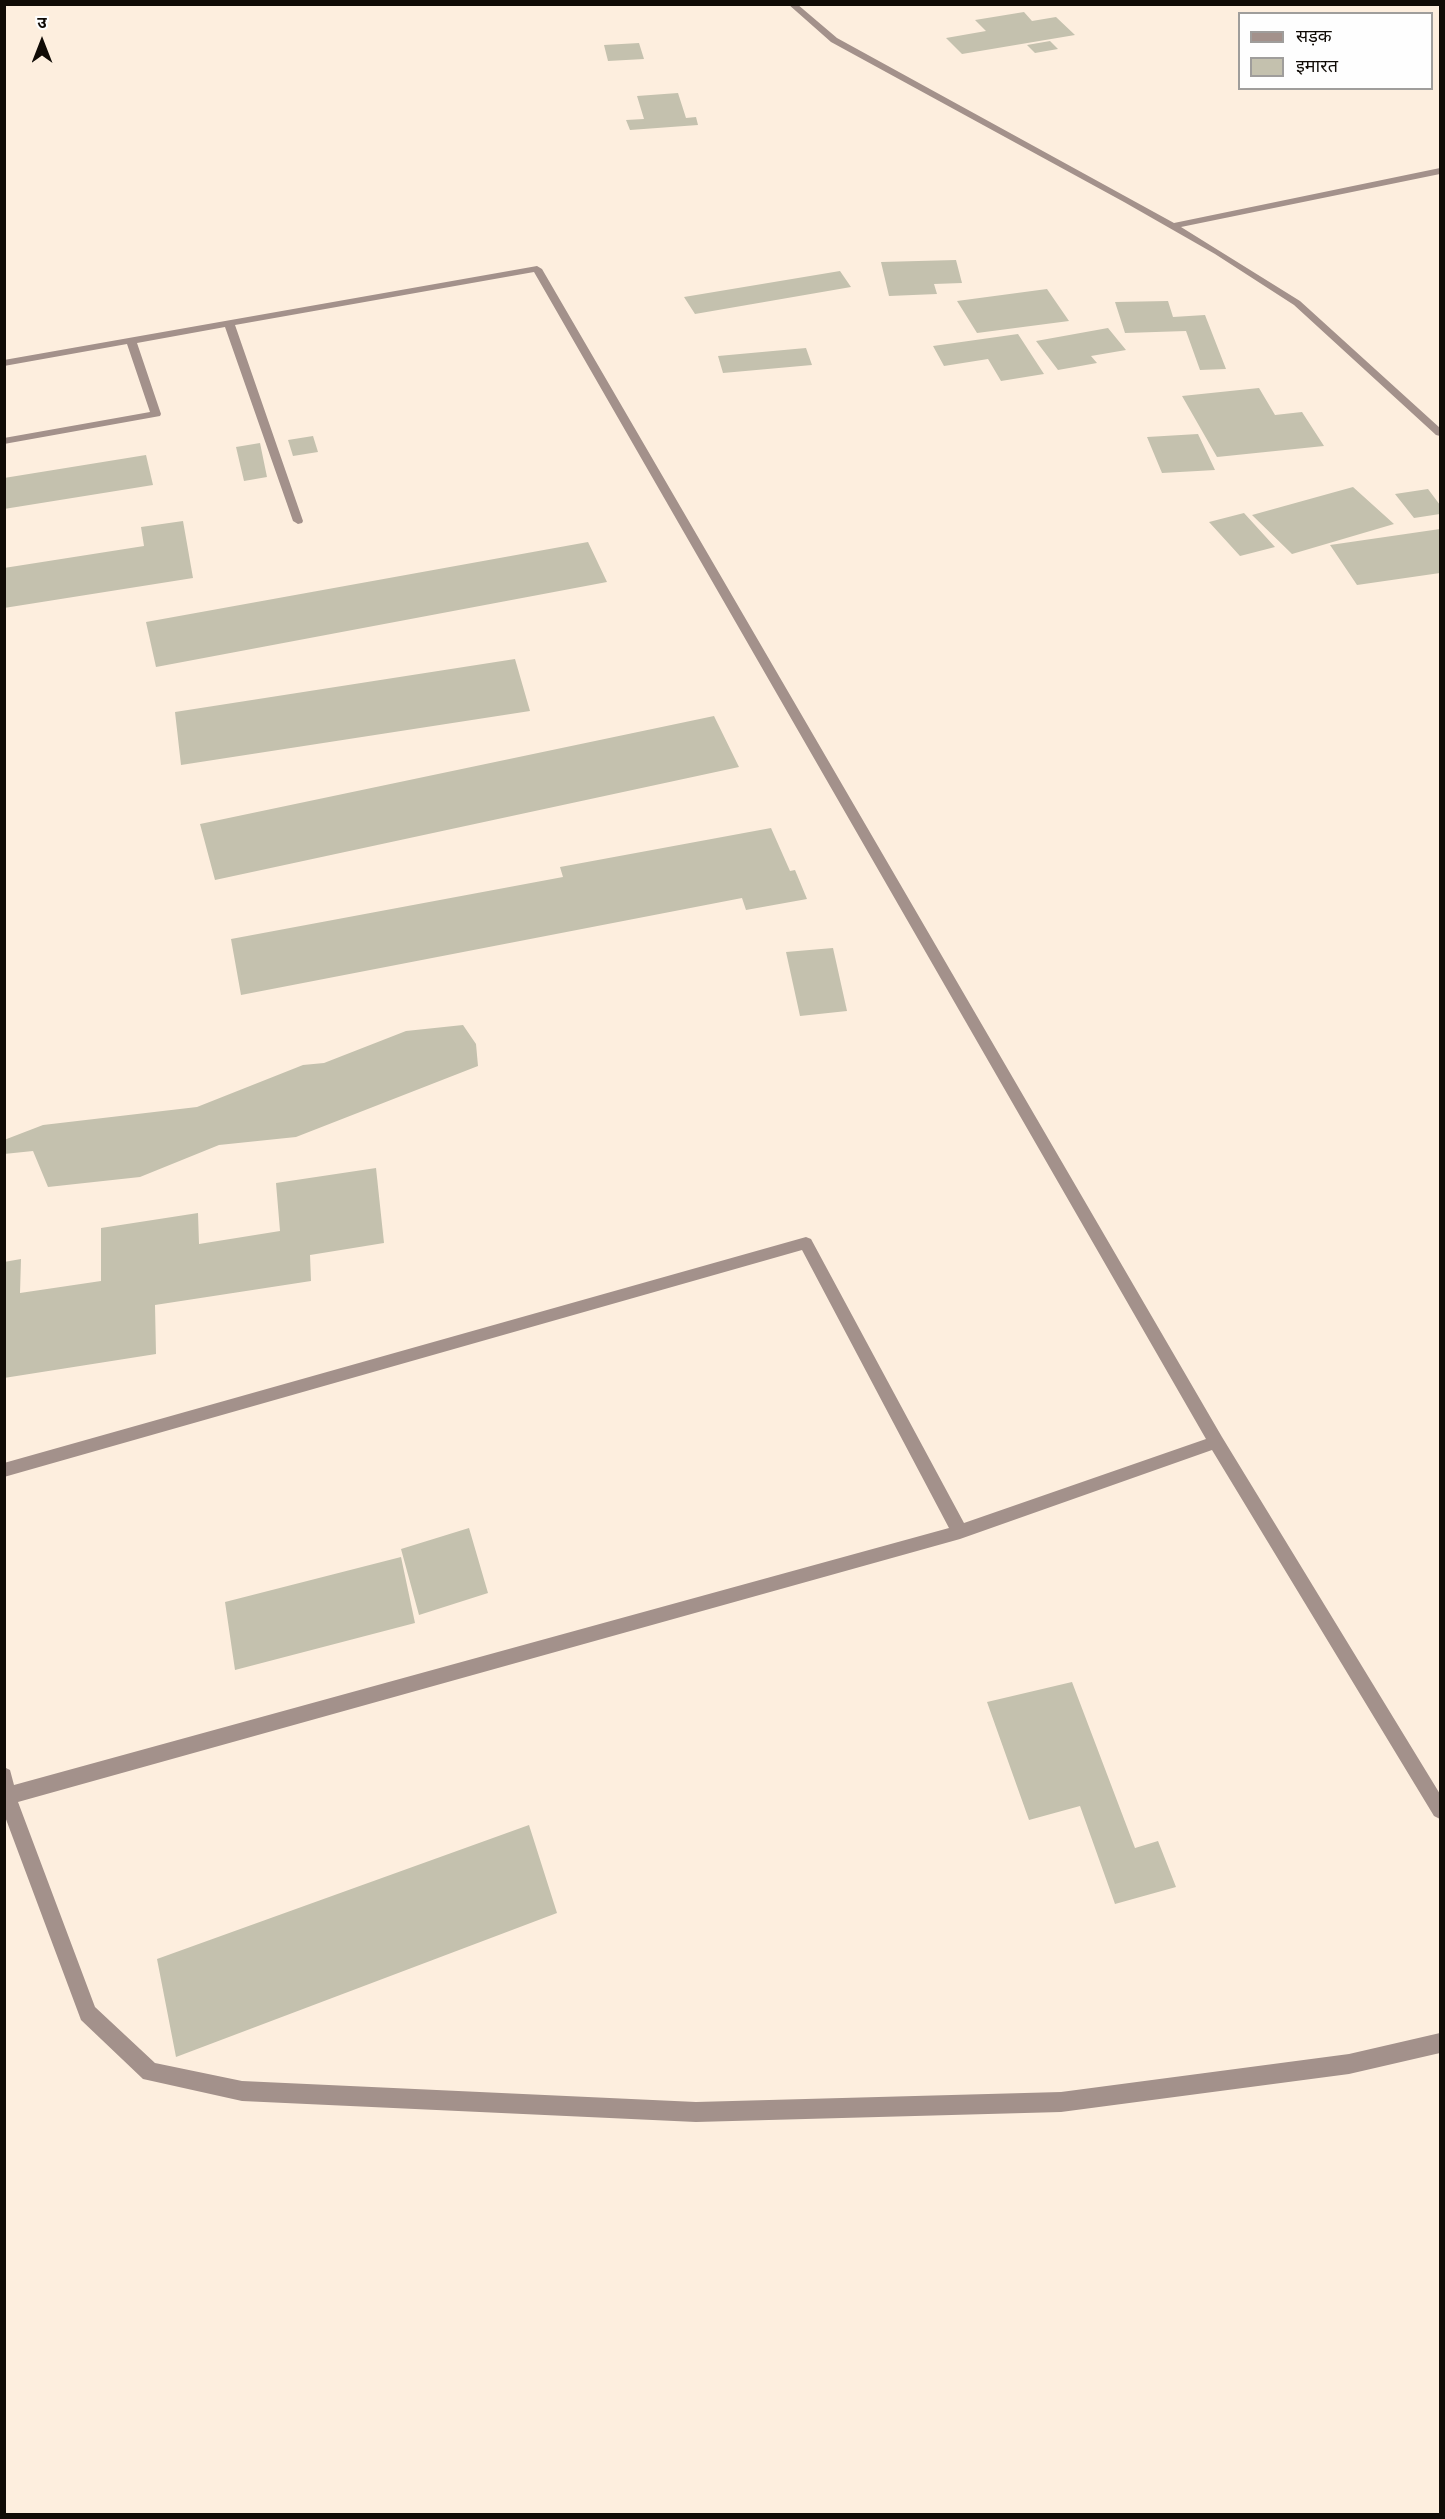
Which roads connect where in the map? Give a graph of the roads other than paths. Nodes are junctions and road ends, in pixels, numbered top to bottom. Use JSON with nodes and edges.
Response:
{"nodes":[{"id":1,"x":792,"y":4,"type":"edge"},
{"id":2,"x":1440,"y":171,"type":"edge"},
{"id":3,"x":1173,"y":226,"type":"junction"},
{"id":4,"x":229,"y":323,"type":"junction"},
{"id":5,"x":131,"y":340,"type":"junction"},
{"id":6,"x":4,"y":363,"type":"edge"},
{"id":7,"x":1440,"y":433,"type":"edge"},
{"id":8,"x":4,"y":441,"type":"edge"},
{"id":9,"x":298,"y":521,"type":"dead end"},
{"id":10,"x":1216,"y":1442,"type":"junction"},
{"id":11,"x":4,"y":1470,"type":"edge"},
{"id":12,"x":960,"y":1532,"type":"junction"},
{"id":13,"x":4,"y":1776,"type":"edge"},
{"id":14,"x":7,"y":1796,"type":"junction"},
{"id":15,"x":1440,"y":1810,"type":"edge"},
{"id":16,"x":1440,"y":2043,"type":"edge"}],
"edges":[{"from":1,"to":3,"type":"street"},
{"from":2,"to":3,"type":"street"},
{"from":3,"to":7,"type":"street"},
{"from":4,"to":5,"type":"street"},
{"from":4,"to":9,"type":"street"},
{"from":4,"to":10,"type":"street"},
{"from":5,"to":6,"type":"street"},
{"from":5,"to":8,"type":"street"},
{"from":10,"to":12,"type":"street"},
{"from":10,"to":15,"type":"street"},
{"from":11,"to":12,"type":"street"},
{"from":12,"to":14,"type":"street"},
{"from":13,"to":14,"type":"street"},
{"from":14,"to":16,"type":"street"}]}
